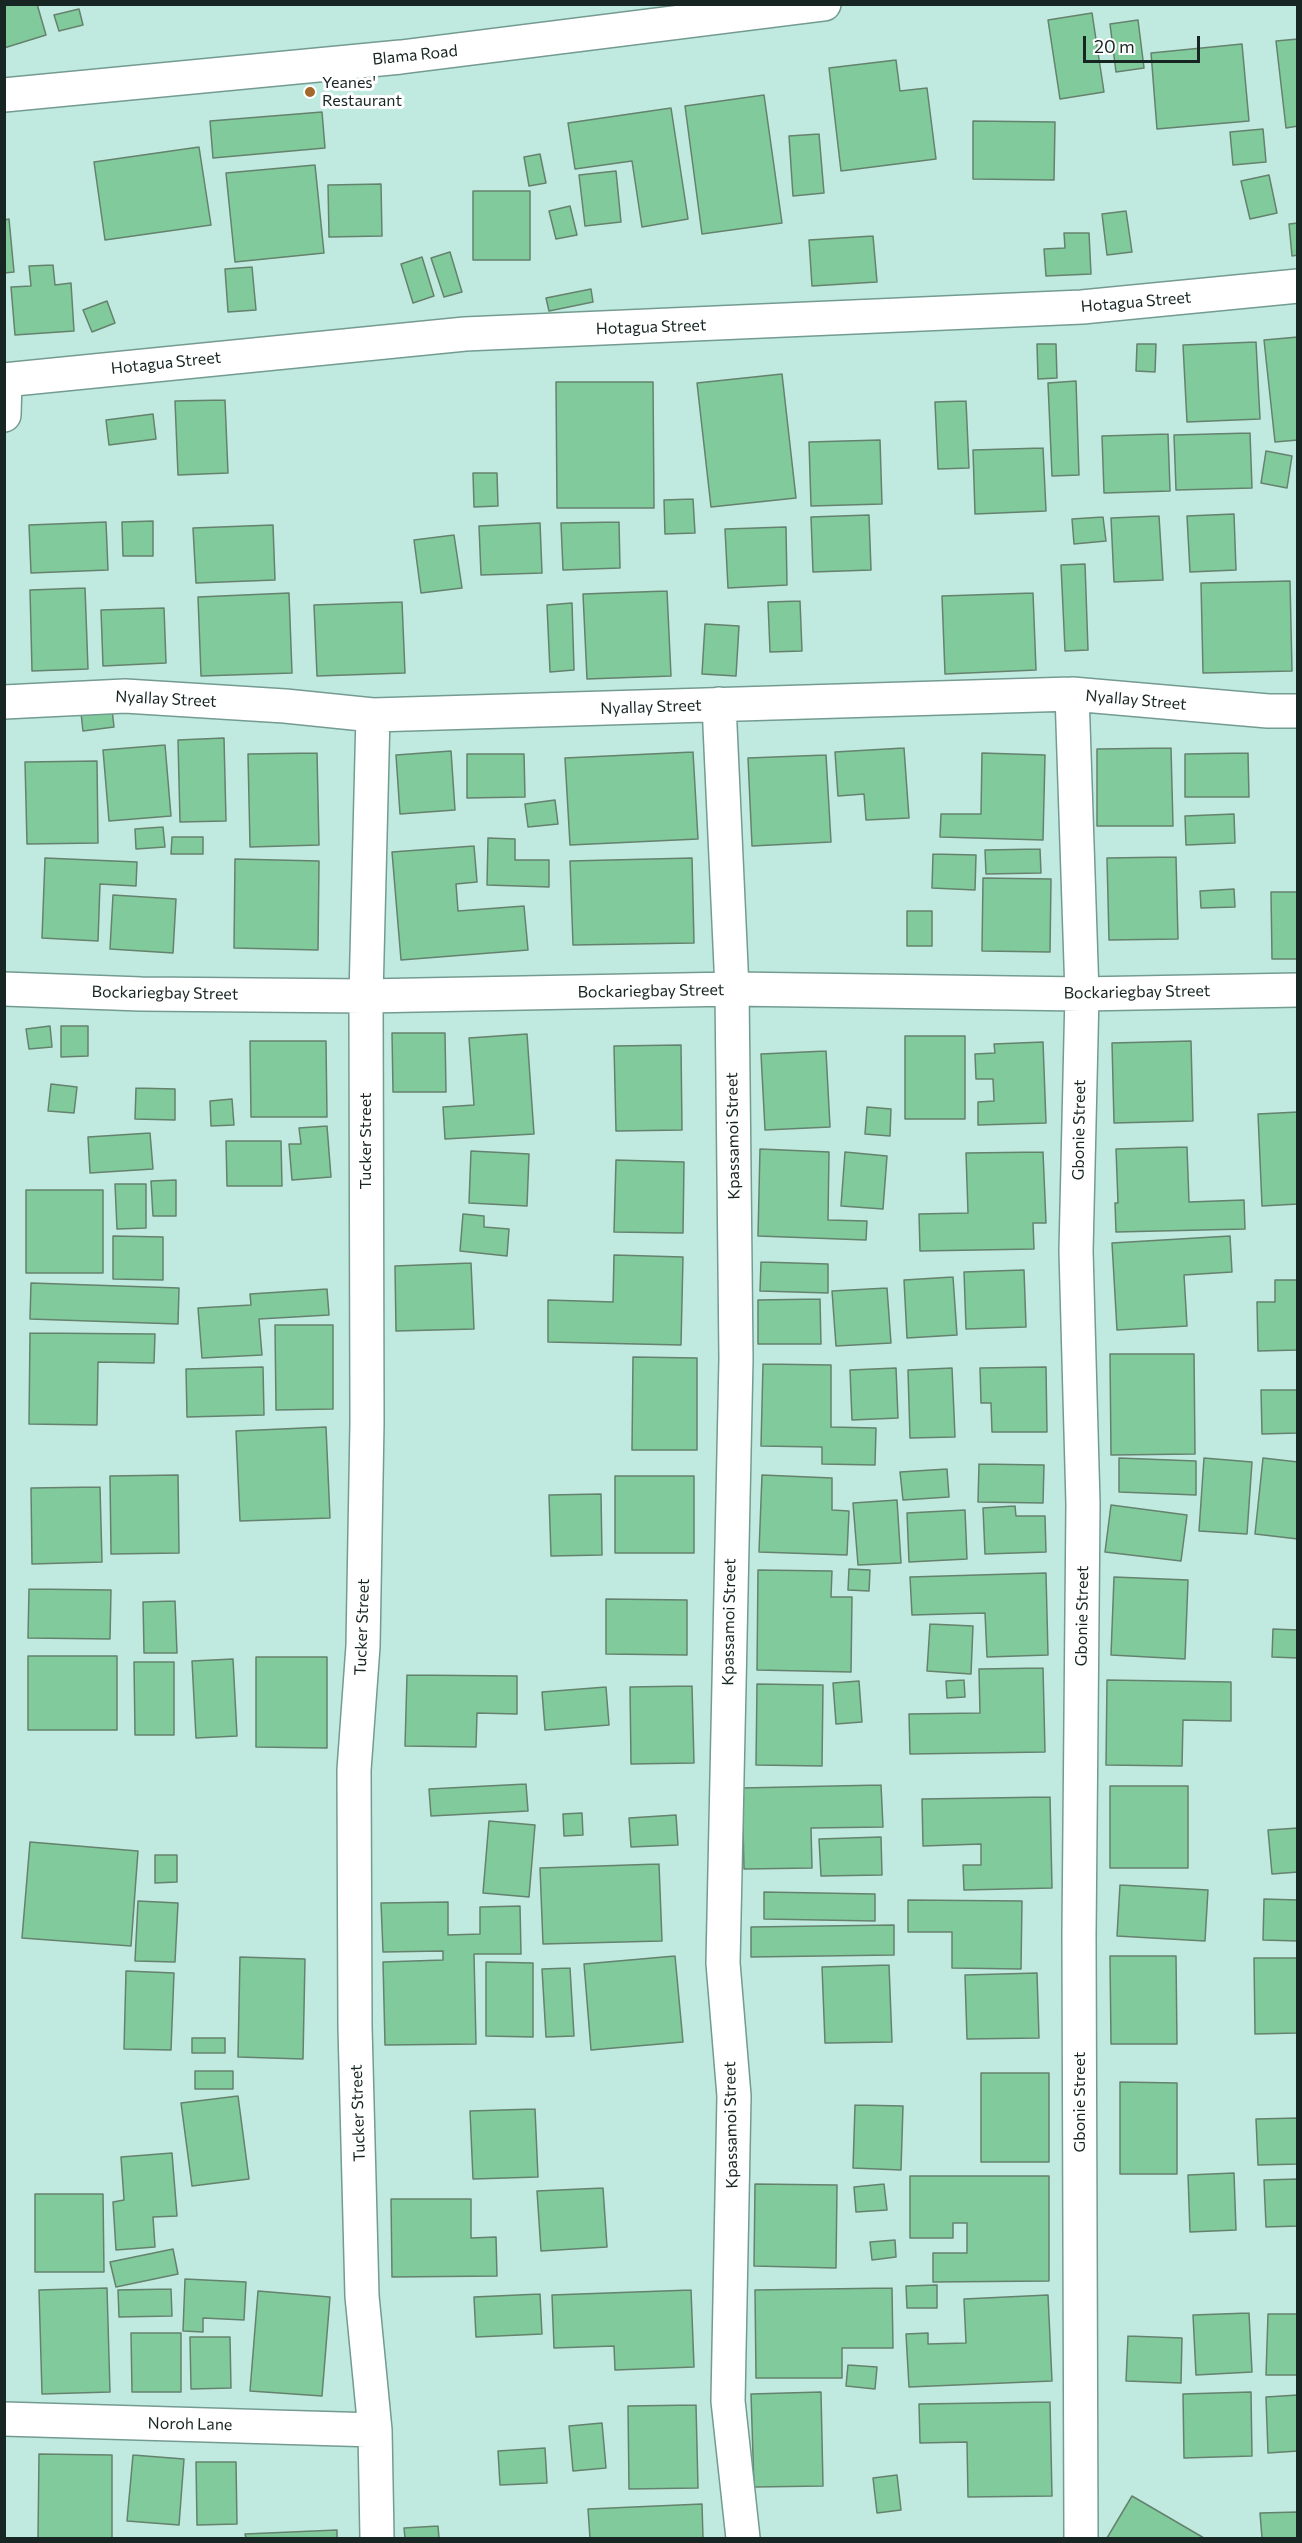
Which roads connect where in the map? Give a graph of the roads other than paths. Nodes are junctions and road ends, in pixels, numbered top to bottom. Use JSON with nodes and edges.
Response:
{"nodes":[{"id":1,"x":824,"y":4,"type":"edge"},
{"id":2,"x":4,"y":95,"type":"edge"},
{"id":3,"x":1298,"y":286,"type":"edge"},
{"id":4,"x":5,"y":380,"type":"edge"},
{"id":5,"x":4,"y":415,"type":"edge"},
{"id":6,"x":1072,"y":694,"type":"junction"},
{"id":7,"x":4,"y":702,"type":"edge"},
{"id":8,"x":719,"y":704,"type":"junction"},
{"id":9,"x":1298,"y":711,"type":"edge"},
{"id":10,"x":373,"y":715,"type":"junction"},
{"id":11,"x":4,"y":989,"type":"edge"},
{"id":12,"x":732,"y":989,"type":"junction"},
{"id":13,"x":1298,"y":990,"type":"edge"},
{"id":14,"x":1082,"y":994,"type":"junction"},
{"id":15,"x":366,"y":996,"type":"junction"},
{"id":16,"x":4,"y":2419,"type":"edge"},
{"id":17,"x":375,"y":2430,"type":"junction"},
{"id":18,"x":377,"y":2538,"type":"edge"},
{"id":19,"x":743,"y":2538,"type":"edge"},
{"id":20,"x":1081,"y":2538,"type":"edge"}],
"edges":[{"from":1,"to":2,"type":"street","name":"Blama Road"},
{"from":3,"to":4,"type":"street","name":"Hotagua Street"},
{"from":4,"to":5,"type":"street"},
{"from":6,"to":8,"type":"street","name":"Nyallay Street"},
{"from":6,"to":9,"type":"street","name":"Nyallay Street"},
{"from":6,"to":14,"type":"street","name":"Gbonie Street"},
{"from":7,"to":10,"type":"street","name":"Nyallay Street"},
{"from":8,"to":10,"type":"street","name":"Nyallay Street"},
{"from":8,"to":12,"type":"street","name":"Kpassamoi Street"},
{"from":10,"to":15,"type":"street","name":"Tucker Street"},
{"from":11,"to":15,"type":"street","name":"Bockariegbay Street"},
{"from":12,"to":14,"type":"street","name":"Bockariegbay Street"},
{"from":12,"to":15,"type":"street","name":"Bockariegbay Street"},
{"from":12,"to":19,"type":"street","name":"Kpassamoi Street"},
{"from":13,"to":14,"type":"street","name":"Bockariegbay Street"},
{"from":14,"to":20,"type":"street","name":"Gbonie Street"},
{"from":15,"to":17,"type":"street","name":"Tucker Street"},
{"from":16,"to":17,"type":"street","name":"Noroh Lane"},
{"from":17,"to":18,"type":"street","name":"Tucker Street"}]}
